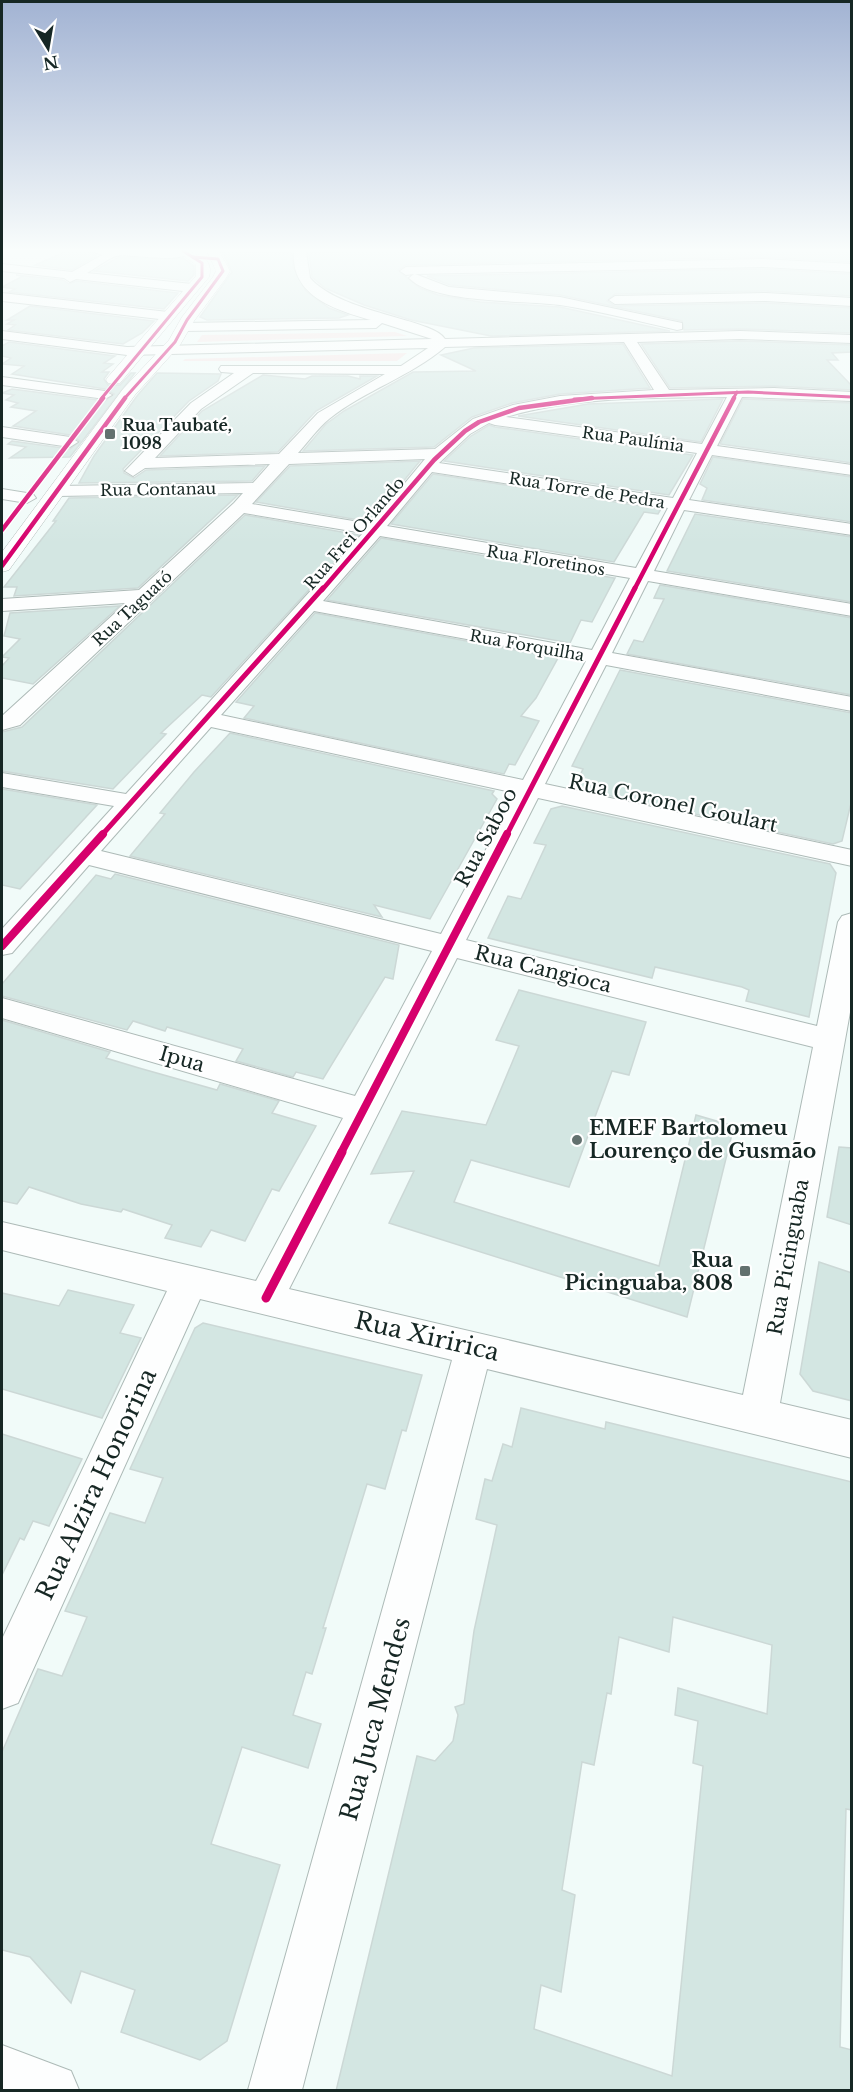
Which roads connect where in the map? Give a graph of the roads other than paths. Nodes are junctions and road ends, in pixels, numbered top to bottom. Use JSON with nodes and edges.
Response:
{"nodes":[{"id":1,"x":118,"y":349,"type":"edge"},
{"id":2,"x":140,"y":349,"type":"edge"},
{"id":3,"x":261,"y":349,"type":"edge"},
{"id":4,"x":436,"y":349,"type":"edge"},
{"id":5,"x":635,"y":349,"type":"edge"},
{"id":6,"x":138,"y":351,"type":"junction"},
{"id":7,"x":168,"y":351,"type":"junction"},
{"id":8,"x":206,"y":369,"type":"dead end"},
{"id":9,"x":250,"y":369,"type":"junction"},
{"id":10,"x":150,"y":370,"type":"junction"},
{"id":11,"x":172,"y":370,"type":"dead end"},
{"id":12,"x":406,"y":370,"type":"junction"},
{"id":13,"x":2,"y":381,"type":"edge"},
{"id":14,"x":737,"y":392,"type":"junction"},
{"id":15,"x":664,"y":394,"type":"junction"},
{"id":16,"x":105,"y":395,"type":"junction"},
{"id":17,"x":852,"y":397,"type":"edge"},
{"id":18,"x":487,"y":419,"type":"junction"},
{"id":19,"x":2,"y":432,"type":"edge"},
{"id":20,"x":70,"y":442,"type":"junction"},
{"id":21,"x":708,"y":450,"type":"junction"},
{"id":22,"x":281,"y":459,"type":"junction"},
{"id":23,"x":435,"y":460,"type":"junction"},
{"id":24,"x":142,"y":463,"type":"junction"},
{"id":25,"x":852,"y":470,"type":"edge"},
{"id":26,"x":258,"y":488,"type":"junction"},
{"id":27,"x":113,"y":490,"type":"junction"},
{"id":28,"x":57,"y":491,"type":"junction"},
{"id":29,"x":2,"y":494,"type":"edge"},
{"id":30,"x":27,"y":498,"type":"junction"},
{"id":31,"x":680,"y":504,"type":"junction"},
{"id":32,"x":240,"y":507,"type":"junction"},
{"id":33,"x":2,"y":530,"type":"edge"},
{"id":34,"x":852,"y":530,"type":"edge"},
{"id":35,"x":374,"y":532,"type":"junction"},
{"id":36,"x":2,"y":566,"type":"edge"},
{"id":37,"x":644,"y":576,"type":"junction"},
{"id":38,"x":145,"y":596,"type":"junction"},
{"id":39,"x":309,"y":603,"type":"junction"},
{"id":40,"x":2,"y":605,"type":"edge"},
{"id":41,"x":852,"y":610,"type":"edge"},
{"id":42,"x":599,"y":658,"type":"junction"},
{"id":43,"x":852,"y":704,"type":"edge"},
{"id":44,"x":206,"y":719,"type":"junction"},
{"id":45,"x":2,"y":723,"type":"edge"},
{"id":46,"x":2,"y":780,"type":"edge"},
{"id":47,"x":530,"y":789,"type":"junction"},
{"id":48,"x":131,"y":802,"type":"junction"},
{"id":49,"x":83,"y":855,"type":"junction"},
{"id":50,"x":852,"y":858,"type":"edge"},
{"id":51,"x":2,"y":908,"type":"edge"},
{"id":52,"x":31,"y":914,"type":"junction"},
{"id":53,"x":852,"y":922,"type":"edge"},
{"id":54,"x":449,"y":945,"type":"junction"},
{"id":55,"x":2,"y":946,"type":"edge"},
{"id":56,"x":2,"y":1008,"type":"edge"},
{"id":57,"x":828,"y":1040,"type":"junction"},
{"id":58,"x":363,"y":1111,"type":"junction"},
{"id":59,"x":2,"y":1236,"type":"edge"},
{"id":60,"x":190,"y":1281,"type":"junction"},
{"id":61,"x":266,"y":1298,"type":"junction"},
{"id":62,"x":474,"y":1347,"type":"junction"},
{"id":63,"x":758,"y":1416,"type":"junction"},
{"id":64,"x":852,"y":1439,"type":"edge"},
{"id":65,"x":2,"y":1687,"type":"edge"},
{"id":66,"x":2,"y":2072,"type":"edge"},
{"id":67,"x":52,"y":2091,"type":"edge"},
{"id":68,"x":275,"y":2091,"type":"edge"}],
"edges":[{"from":1,"to":6,"type":"street"},
{"from":2,"to":6,"type":"main road"},
{"from":3,"to":7,"type":"street"},
{"from":4,"to":12,"type":"street","name":"Rua Taguató"},
{"from":5,"to":15,"type":"street"},
{"from":6,"to":7,"type":"street"},
{"from":6,"to":16,"type":"main road"},
{"from":7,"to":10,"type":"main road"},
{"from":8,"to":9,"type":"street"},
{"from":9,"to":12,"type":"street"},
{"from":9,"to":24,"type":"street"},
{"from":10,"to":11,"type":"street"},
{"from":10,"to":28,"type":"main road"},
{"from":12,"to":22,"type":"street","name":"Rua Taguató"},
{"from":13,"to":16,"type":"street"},
{"from":14,"to":15,"type":"street","name":"Rua Frei Orlando"},
{"from":14,"to":17,"type":"street","name":"Rua Frei Orlando"},
{"from":14,"to":21,"type":"street","name":"Rua Saboo"},
{"from":15,"to":18,"type":"street","name":"Rua Frei Orlando"},
{"from":16,"to":20,"type":"main road"},
{"from":18,"to":21,"type":"street","name":"Rua Paulínia"},
{"from":18,"to":23,"type":"street","name":"Rua Frei Orlando"},
{"from":19,"to":20,"type":"street"},
{"from":20,"to":30,"type":"main road"},
{"from":21,"to":25,"type":"street","name":"Rua Paulínia"},
{"from":21,"to":31,"type":"street","name":"Rua Saboo"},
{"from":22,"to":23,"type":"street","name":"Rua Torre de Pedra"},
{"from":22,"to":24,"type":"street","name":"Rua Torre de Pedra"},
{"from":22,"to":26,"type":"street","name":"Rua Taguató"},
{"from":23,"to":31,"type":"street","name":"Rua Torre de Pedra"},
{"from":23,"to":35,"type":"street","name":"Rua Frei Orlando"},
{"from":24,"to":27,"type":"street"},
{"from":26,"to":27,"type":"street","name":"Rua Contanau"},
{"from":26,"to":32,"type":"street","name":"Rua Taguató"},
{"from":27,"to":28,"type":"street","name":"Rua Contanau"},
{"from":28,"to":36,"type":"main road"},
{"from":29,"to":30,"type":"street"},
{"from":30,"to":33,"type":"main road"},
{"from":31,"to":34,"type":"street","name":"Rua Torre de Pedra"},
{"from":31,"to":37,"type":"street","name":"Rua Saboo"},
{"from":32,"to":35,"type":"street","name":"Rua Floretinos"},
{"from":32,"to":38,"type":"street","name":"Rua Taguató"},
{"from":35,"to":37,"type":"street","name":"Rua Floretinos"},
{"from":35,"to":39,"type":"street","name":"Rua Frei Orlando"},
{"from":37,"to":41,"type":"street","name":"Rua Floretinos"},
{"from":37,"to":42,"type":"street","name":"Rua Saboo"},
{"from":38,"to":40,"type":"street"},
{"from":38,"to":45,"type":"street","name":"Rua Taguató"},
{"from":39,"to":42,"type":"street","name":"Rua Forquilha"},
{"from":39,"to":44,"type":"street","name":"Rua Frei Orlando"},
{"from":42,"to":43,"type":"street","name":"Rua Forquilha"},
{"from":42,"to":47,"type":"street","name":"Rua Saboo"},
{"from":44,"to":47,"type":"street","name":"Rua Coronel Goulart"},
{"from":44,"to":48,"type":"street","name":"Rua Frei Orlando"},
{"from":46,"to":48,"type":"street"},
{"from":47,"to":50,"type":"street","name":"Rua Coronel Goulart"},
{"from":47,"to":54,"type":"street","name":"Rua Saboo"},
{"from":48,"to":49,"type":"street","name":"Rua Frei Orlando"},
{"from":49,"to":52,"type":"street","name":"Rua Frei Orlando"},
{"from":49,"to":54,"type":"street","name":"Rua Cangioca"},
{"from":51,"to":52,"type":"street"},
{"from":52,"to":55,"type":"street","name":"Rua Frei Orlando"},
{"from":53,"to":57,"type":"street","name":"Rua Picinguaba"},
{"from":54,"to":57,"type":"street","name":"Rua Cangioca"},
{"from":54,"to":58,"type":"street","name":"Rua Saboo"},
{"from":56,"to":58,"type":"street","name":"Ipua"},
{"from":57,"to":63,"type":"street","name":"Rua Picinguaba"},
{"from":58,"to":61,"type":"street","name":"Rua Saboo"},
{"from":59,"to":60,"type":"street","name":"Rua Xiririca"},
{"from":60,"to":61,"type":"street","name":"Rua Xiririca"},
{"from":60,"to":65,"type":"street","name":"Rua Alzira Honorina"},
{"from":61,"to":62,"type":"street","name":"Rua Xiririca"},
{"from":62,"to":63,"type":"street","name":"Rua Xiririca"},
{"from":62,"to":68,"type":"street","name":"Rua Juca Mendes"},
{"from":63,"to":64,"type":"street","name":"Rua Xiririca"},
{"from":66,"to":67,"type":"street"}]}
